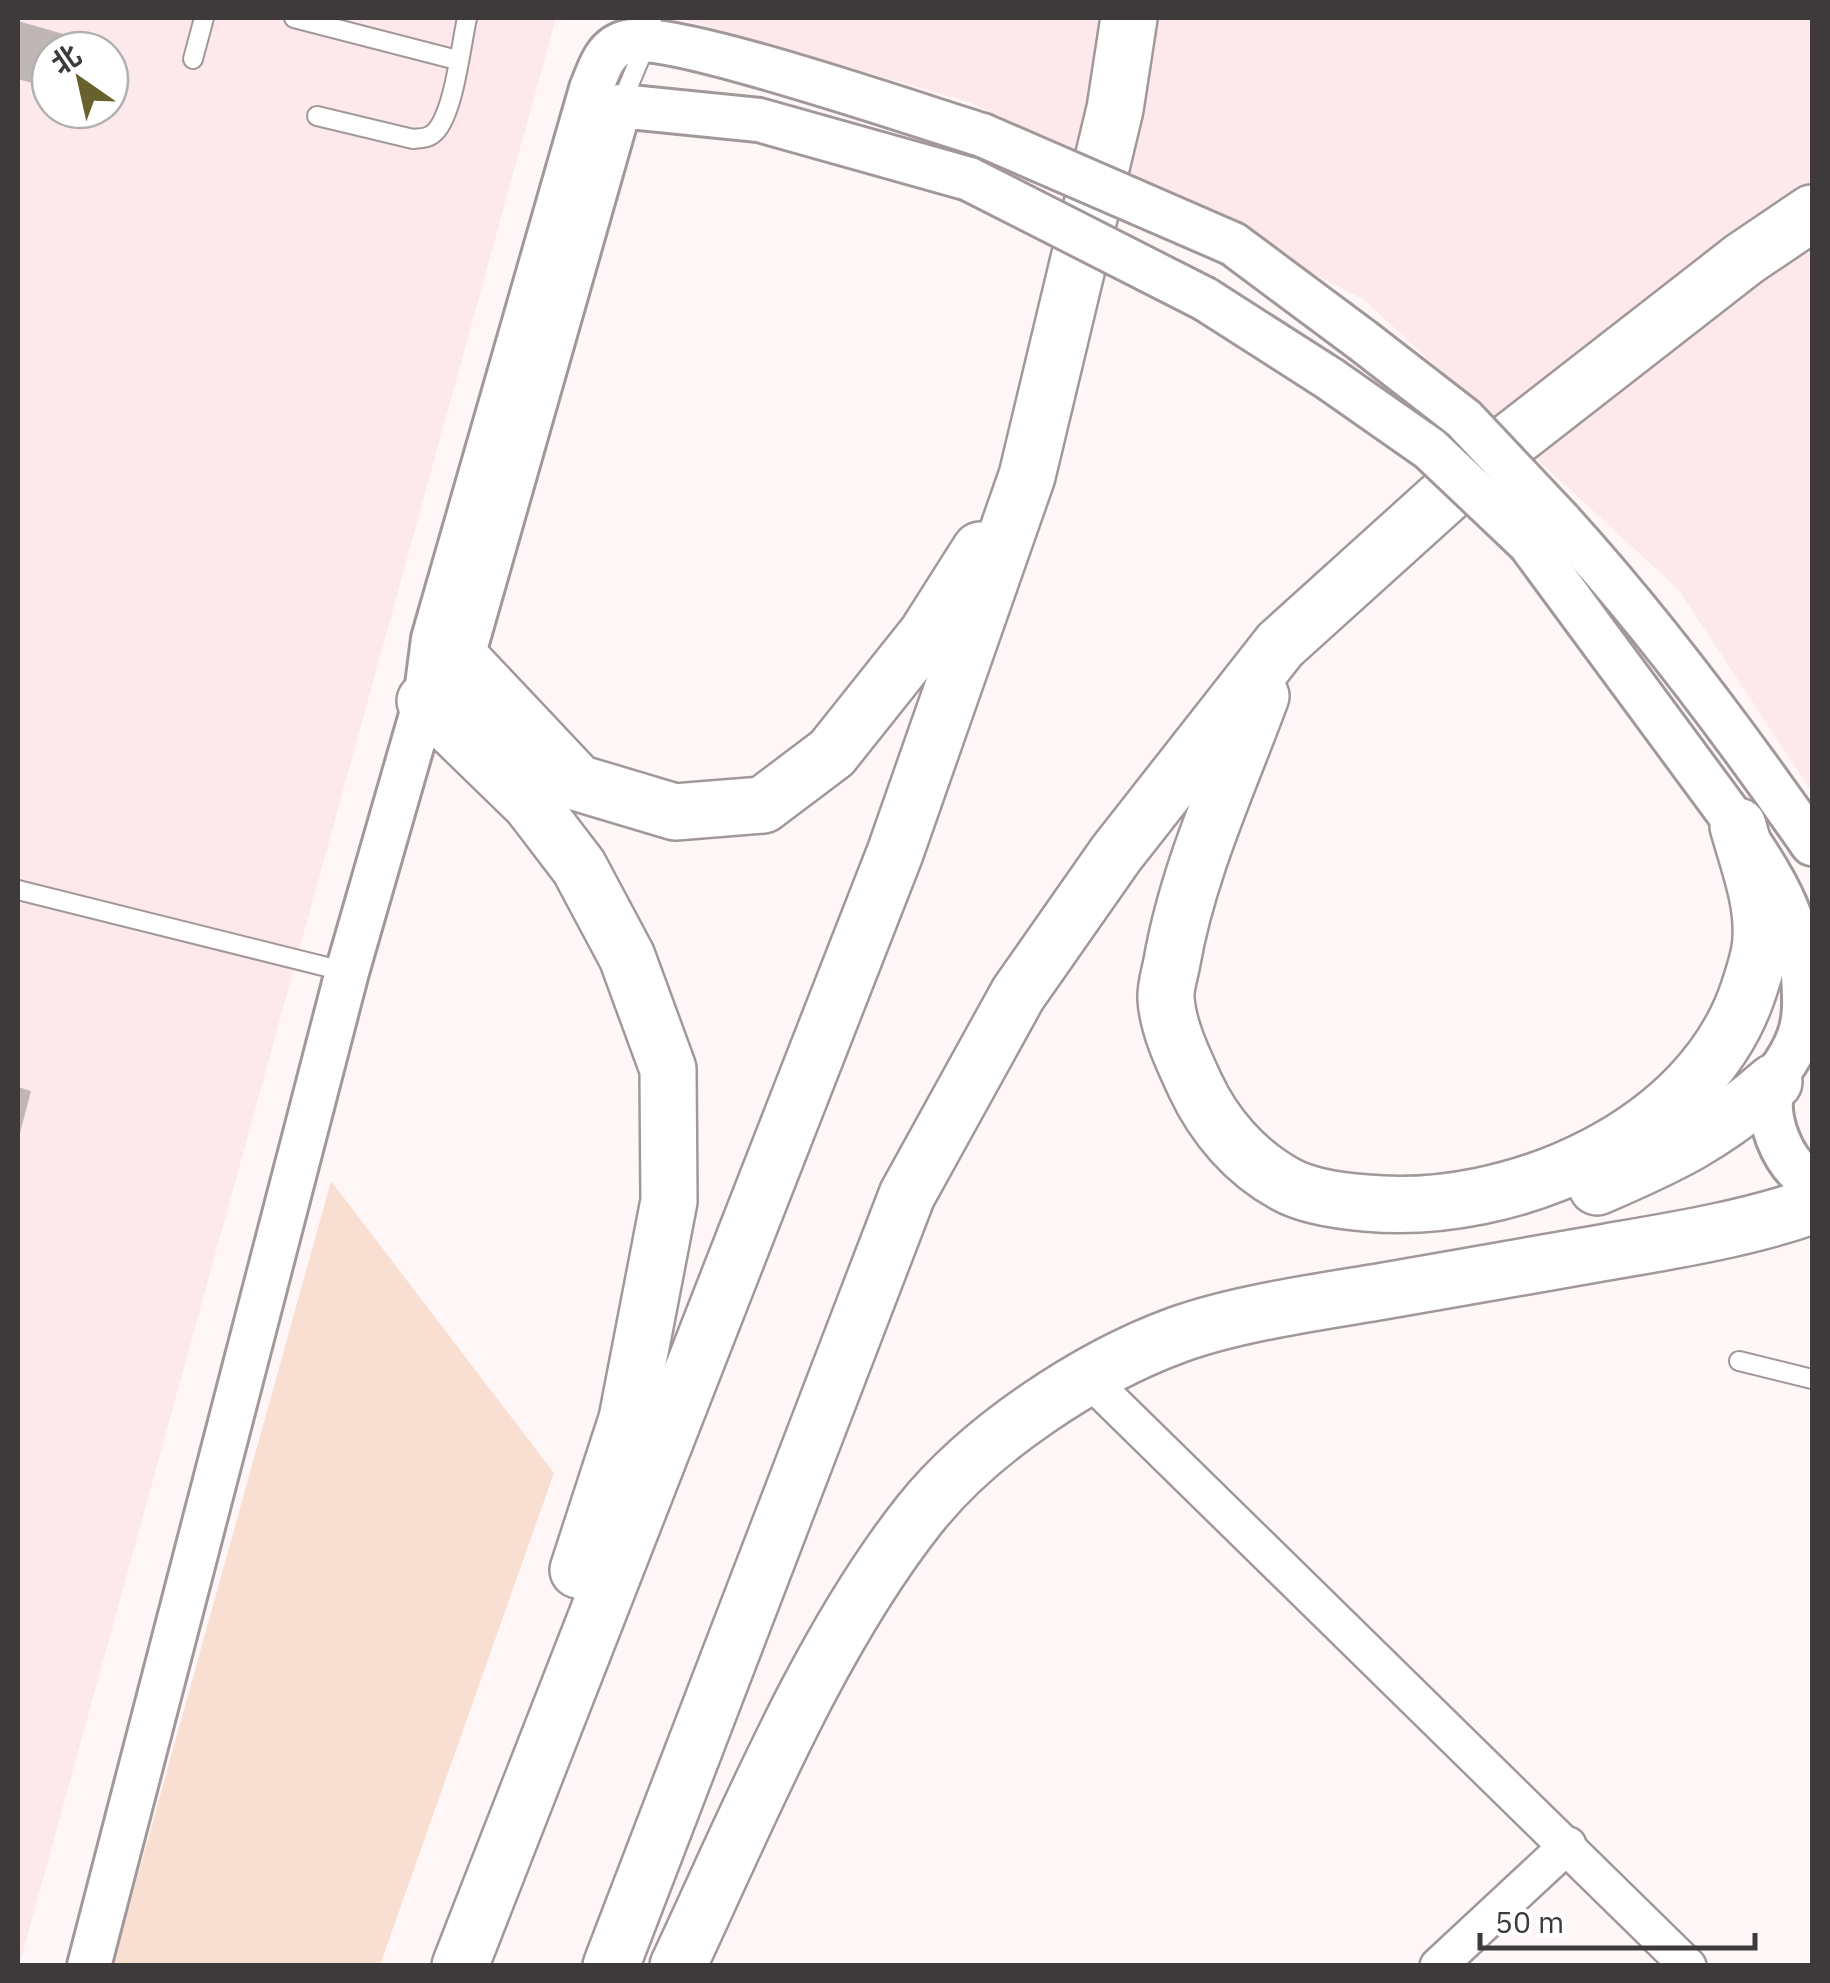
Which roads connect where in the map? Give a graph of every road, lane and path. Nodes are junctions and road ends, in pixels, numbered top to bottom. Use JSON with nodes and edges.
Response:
{"nodes":[{"id":1,"x":204,"y":18,"type":"edge"},
{"id":2,"x":294,"y":18,"type":"edge"},
{"id":3,"x":467,"y":18,"type":"edge"},
{"id":4,"x":1129,"y":18,"type":"edge"},
{"id":5,"x":650,"y":28,"type":"edge"},
{"id":6,"x":193,"y":59,"type":"dead end"},
{"id":7,"x":458,"y":60,"type":"junction"},
{"id":8,"x":620,"y":106,"type":"junction"},
{"id":9,"x":317,"y":116,"type":"dead end"},
{"id":10,"x":1812,"y":212,"type":"edge"},
{"id":11,"x":1028,"y":476,"type":"junction"},
{"id":12,"x":1544,"y":532,"type":"junction"},
{"id":13,"x":1280,"y":646,"type":"junction"},
{"id":14,"x":462,"y":660,"type":"junction"},
{"id":15,"x":425,"y":701,"type":"junction"},
{"id":16,"x":1738,"y":826,"type":"junction"},
{"id":17,"x":1812,"y":844,"type":"edge"},
{"id":18,"x":18,"y":890,"type":"edge"},
{"id":19,"x":347,"y":972,"type":"junction"},
{"id":20,"x":1796,"y":1050,"type":"edge"},
{"id":21,"x":1812,"y":1182,"type":"edge"},
{"id":22,"x":1400,"y":1206,"type":"junction"},
{"id":23,"x":1812,"y":1206,"type":"edge"},
{"id":24,"x":1739,"y":1361,"type":"dead end"},
{"id":25,"x":1088,"y":1378,"type":"junction"},
{"id":26,"x":1812,"y":1380,"type":"edge"},
{"id":27,"x":1568,"y":1845,"type":"junction"},
{"id":28,"x":89,"y":1966,"type":"edge"},
{"id":29,"x":450,"y":1966,"type":"edge"},
{"id":30,"x":460,"y":1966,"type":"edge"},
{"id":31,"x":611,"y":1966,"type":"edge"},
{"id":32,"x":678,"y":1966,"type":"edge"},
{"id":33,"x":1438,"y":1966,"type":"edge"},
{"id":34,"x":1688,"y":1966,"type":"edge"}],
"edges":[{"from":1,"to":6,"type":"lane"},
{"from":2,"to":7,"type":"lane"},
{"from":3,"to":7,"type":"lane"},
{"from":4,"to":11,"type":"highway"},
{"from":5,"to":8,"type":"lane"},
{"from":5,"to":12,"type":"street","bridge":true},
{"from":5,"to":15,"type":"street"},
{"from":7,"to":9,"type":"lane"},
{"from":8,"to":12,"type":"street","bridge":true},
{"from":8,"to":14,"type":"street"},
{"from":10,"to":13,"type":"highway"},
{"from":11,"to":14,"type":"highway"},
{"from":11,"to":30,"type":"highway"},
{"from":12,"to":16,"type":"street"},
{"from":12,"to":17,"type":"street"},
{"from":13,"to":22,"type":"highway"},
{"from":13,"to":31,"type":"highway"},
{"from":14,"to":15,"type":"street"},
{"from":15,"to":19,"type":"street"},
{"from":15,"to":29,"type":"highway"},
{"from":16,"to":20,"type":"street"},
{"from":16,"to":22,"type":"highway"},
{"from":18,"to":19,"type":"lane"},
{"from":19,"to":28,"type":"street"},
{"from":20,"to":21,"type":"street"},
{"from":20,"to":22,"type":"highway"},
{"from":23,"to":25,"type":"highway"},
{"from":24,"to":26,"type":"lane"},
{"from":25,"to":27,"type":"street"},
{"from":25,"to":32,"type":"highway"},
{"from":27,"to":33,"type":"street"},
{"from":27,"to":34,"type":"street"}]}
